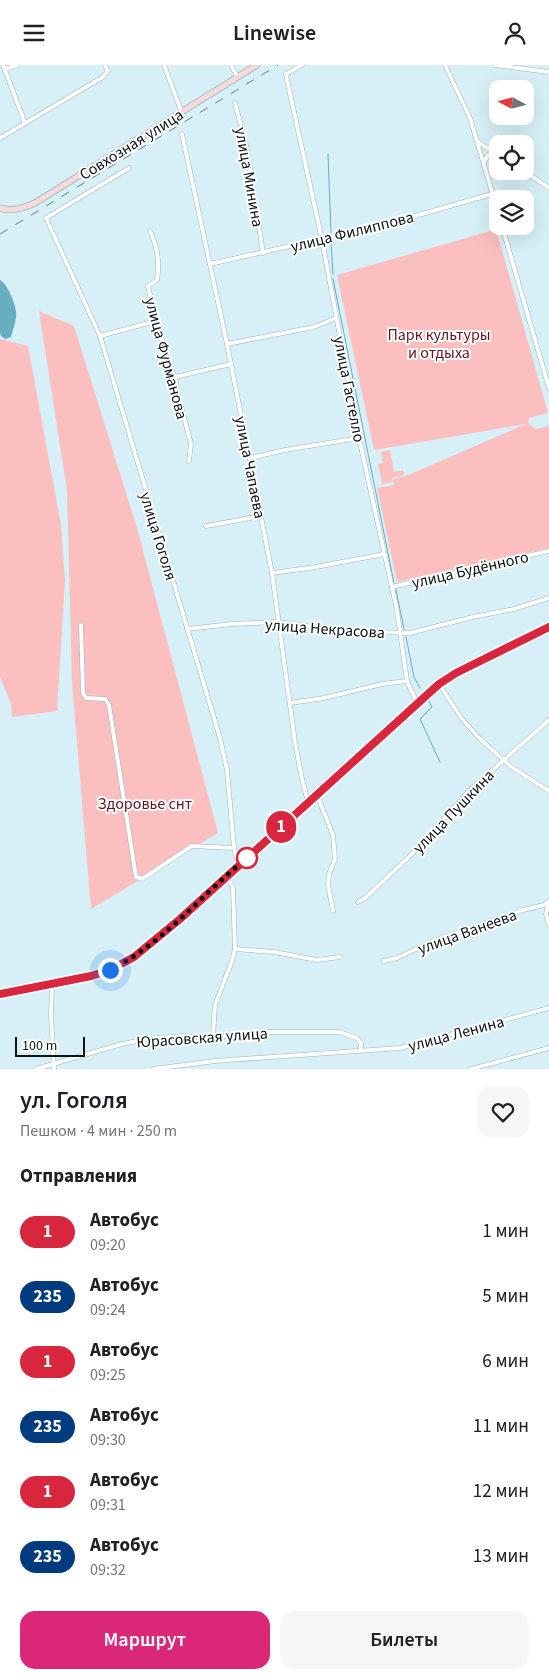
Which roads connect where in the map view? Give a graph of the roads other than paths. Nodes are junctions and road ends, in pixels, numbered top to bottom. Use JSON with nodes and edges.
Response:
{"nodes":[{"id":1,"x":17,"y":65,"type":"edge"},
{"id":2,"x":105,"y":65,"type":"edge"},
{"id":3,"x":164,"y":65,"type":"edge"},
{"id":4,"x":231,"y":65,"type":"edge"},
{"id":5,"x":257,"y":65,"type":"edge"},
{"id":6,"x":302,"y":65,"type":"edge"},
{"id":7,"x":445,"y":65,"type":"edge"},
{"id":8,"x":495,"y":65,"type":"edge"},
{"id":9,"x":4,"y":67,"type":"edge"},
{"id":10,"x":549,"y":72,"type":"edge"},
{"id":11,"x":238,"y":76,"type":"junction"},
{"id":12,"x":235,"y":103,"type":"dead end"},
{"id":13,"x":182,"y":113,"type":"junction"},
{"id":14,"x":25,"y":123,"type":"junction"},
{"id":15,"x":182,"y":134,"type":"dead end"},
{"id":16,"x":0,"y":138,"type":"edge"},
{"id":17,"x":478,"y":142,"type":"junction"},
{"id":18,"x":489,"y":150,"type":"edge"},
{"id":19,"x":489,"y":155,"type":"edge"},
{"id":20,"x":484,"y":162,"type":"junction"},
{"id":21,"x":129,"y":168,"type":"dead end"},
{"id":22,"x":534,"y":177,"type":"edge"},
{"id":23,"x":549,"y":187,"type":"edge"},
{"id":24,"x":491,"y":190,"type":"edge"},
{"id":25,"x":489,"y":195,"type":"edge"},
{"id":26,"x":0,"y":208,"type":"edge"},
{"id":27,"x":150,"y":231,"type":"dead end"},
{"id":28,"x":505,"y":235,"type":"edge"},
{"id":29,"x":322,"y":240,"type":"junction"},
{"id":30,"x":263,"y":253,"type":"junction"},
{"id":31,"x":210,"y":264,"type":"junction"},
{"id":32,"x":336,"y":318,"type":"junction"},
{"id":33,"x":156,"y":321,"type":"junction"},
{"id":34,"x":100,"y":336,"type":"junction"},
{"id":35,"x":227,"y":345,"type":"junction"},
{"id":36,"x":231,"y":364,"type":"junction"},
{"id":37,"x":175,"y":377,"type":"junction"},
{"id":38,"x":549,"y":388,"type":"edge"},
{"id":39,"x":359,"y":438,"type":"junction"},
{"id":40,"x":250,"y":458,"type":"junction"},
{"id":41,"x":189,"y":461,"type":"dead end"},
{"id":42,"x":261,"y":516,"type":"junction"},
{"id":43,"x":206,"y":526,"type":"dead end"},
{"id":44,"x":549,"y":551,"type":"edge"},
{"id":45,"x":384,"y":554,"type":"junction"},
{"id":46,"x":272,"y":573,"type":"junction"},
{"id":47,"x":392,"y":587,"type":"junction"},
{"id":48,"x":549,"y":599,"type":"edge"},
{"id":49,"x":278,"y":622,"type":"junction"},
{"id":50,"x":80,"y":625,"type":"dead end"},
{"id":51,"x":549,"y":627,"type":"edge"},
{"id":52,"x":187,"y":629,"type":"junction"},
{"id":53,"x":400,"y":633,"type":"junction"},
{"id":54,"x":407,"y":681,"type":"junction"},
{"id":55,"x":439,"y":684,"type":"junction"},
{"id":56,"x":290,"y":703,"type":"junction"},
{"id":57,"x":417,"y":703,"type":"junction"},
{"id":58,"x":549,"y":720,"type":"edge"},
{"id":59,"x":503,"y":760,"type":"junction"},
{"id":60,"x":549,"y":791,"type":"edge"},
{"id":61,"x":316,"y":795,"type":"junction"},
{"id":62,"x":308,"y":802,"type":"junction"},
{"id":63,"x":234,"y":847,"type":"junction"},
{"id":64,"x":241,"y":863,"type":"junction"},
{"id":65,"x":228,"y":876,"type":"junction"},
{"id":66,"x":549,"y":901,"type":"edge"},
{"id":67,"x":358,"y":902,"type":"dead end"},
{"id":68,"x":538,"y":907,"type":"junction"},
{"id":69,"x":333,"y":911,"type":"dead end"},
{"id":70,"x":546,"y":914,"type":"junction"},
{"id":71,"x":549,"y":925,"type":"edge"},
{"id":72,"x":235,"y":949,"type":"junction"},
{"id":73,"x":340,"y":957,"type":"dead end"},
{"id":74,"x":384,"y":961,"type":"dead end"},
{"id":75,"x":52,"y":984,"type":"junction"},
{"id":76,"x":0,"y":994,"type":"edge"},
{"id":77,"x":549,"y":1008,"type":"edge"},
{"id":78,"x":213,"y":1035,"type":"junction"},
{"id":79,"x":549,"y":1048,"type":"edge"},
{"id":80,"x":361,"y":1050,"type":"junction"},
{"id":81,"x":54,"y":1067,"type":"edge"},
{"id":82,"x":36,"y":1069,"type":"edge"},
{"id":83,"x":153,"y":1069,"type":"edge"},
{"id":84,"x":471,"y":1069,"type":"edge"}],
"edges":[{"from":1,"to":9,"type":"street"},
{"from":2,"to":14,"type":"street"},
{"from":3,"to":13,"type":"street"},
{"from":4,"to":11,"type":"street"},
{"from":5,"to":11,"type":"street","name":"Совхозная улица"},
{"from":6,"to":29,"type":"street","name":"улица Гастелло"},
{"from":7,"to":17,"type":"street"},
{"from":8,"to":10,"type":"street"},
{"from":9,"to":14,"type":"street"},
{"from":11,"to":13,"type":"street","name":"Совхозная улица"},
{"from":12,"to":30,"type":"street","name":"улица Минина"},
{"from":13,"to":26,"type":"street","name":"Совхозная улица"},
{"from":14,"to":16,"type":"street"},
{"from":15,"to":31,"type":"street","name":"улица Чапаева"},
{"from":17,"to":18,"type":"street"},
{"from":17,"to":20,"type":"street"},
{"from":19,"to":20,"type":"street"},
{"from":20,"to":24,"type":"street"},
{"from":21,"to":34,"type":"street","name":"улица Гоголя"},
{"from":22,"to":23,"type":"street"},
{"from":25,"to":29,"type":"street","name":"улица Филиппова"},
{"from":27,"to":33,"type":"street","name":"улица Фурманова"},
{"from":28,"to":38,"type":"street"},
{"from":29,"to":30,"type":"street","name":"улица Филиппова"},
{"from":29,"to":32,"type":"street","name":"улица Гастелло"},
{"from":30,"to":31,"type":"street","name":"улица Филиппова"},
{"from":31,"to":35,"type":"street","name":"улица Чапаева"},
{"from":32,"to":35,"type":"street"},
{"from":32,"to":39,"type":"street","name":"улица Гастелло"},
{"from":33,"to":34,"type":"street"},
{"from":33,"to":37,"type":"street","name":"улица Фурманова"},
{"from":34,"to":52,"type":"street","name":"улица Гоголя"},
{"from":35,"to":36,"type":"street","name":"улица Чапаева"},
{"from":36,"to":37,"type":"street"},
{"from":36,"to":40,"type":"street","name":"улица Чапаева"},
{"from":37,"to":41,"type":"street","name":"улица Фурманова"},
{"from":39,"to":40,"type":"street"},
{"from":39,"to":45,"type":"street","name":"улица Гастелло"},
{"from":40,"to":42,"type":"street","name":"улица Чапаева"},
{"from":42,"to":43,"type":"street"},
{"from":42,"to":46,"type":"street","name":"улица Чапаева"},
{"from":44,"to":47,"type":"street","name":"улица Будённого"},
{"from":45,"to":46,"type":"street"},
{"from":45,"to":47,"type":"street","name":"улица Гастелло"},
{"from":46,"to":49,"type":"street","name":"улица Чапаева"},
{"from":47,"to":53,"type":"street","name":"улица Гастелло"},
{"from":48,"to":53,"type":"street","name":"улица Некрасова"},
{"from":49,"to":52,"type":"street","name":"улица Некрасова"},
{"from":49,"to":53,"type":"street","name":"улица Некрасова"},
{"from":49,"to":56,"type":"street","name":"улица Чапаева"},
{"from":50,"to":63,"type":"street"},
{"from":51,"to":55,"type":"street"},
{"from":52,"to":63,"type":"street","name":"улица Гоголя"},
{"from":53,"to":54,"type":"street","name":"улица Гастелло"},
{"from":54,"to":56,"type":"street"},
{"from":54,"to":57,"type":"street","name":"улица Гастелло"},
{"from":55,"to":57,"type":"street"},
{"from":55,"to":59,"type":"street"},
{"from":56,"to":62,"type":"street","name":"улица Чапаева"},
{"from":57,"to":61,"type":"street"},
{"from":58,"to":59,"type":"street","name":"улица Пушкина"},
{"from":59,"to":60,"type":"street"},
{"from":59,"to":67,"type":"street","name":"улица Пушкина"},
{"from":61,"to":62,"type":"street"},
{"from":61,"to":69,"type":"street"},
{"from":62,"to":64,"type":"street"},
{"from":63,"to":64,"type":"street","name":"улица Гоголя"},
{"from":64,"to":65,"type":"street"},
{"from":65,"to":72,"type":"street"},
{"from":65,"to":75,"type":"street"},
{"from":66,"to":68,"type":"street","name":"улица Ванеева"},
{"from":66,"to":70,"type":"street"},
{"from":68,"to":70,"type":"street"},
{"from":68,"to":74,"type":"street","name":"улица Ванеева"},
{"from":70,"to":71,"type":"street"},
{"from":72,"to":73,"type":"street"},
{"from":72,"to":78,"type":"street"},
{"from":75,"to":76,"type":"street"},
{"from":75,"to":81,"type":"street"},
{"from":77,"to":80,"type":"street","name":"улица Ленина"},
{"from":78,"to":80,"type":"street","name":"Юрасовская улица"},
{"from":78,"to":81,"type":"street","name":"Юрасовская улица"},
{"from":79,"to":84,"type":"street"},
{"from":80,"to":83,"type":"street","name":"улица Ленина"},
{"from":81,"to":82,"type":"street","name":"Юрасовская улица"}]}
